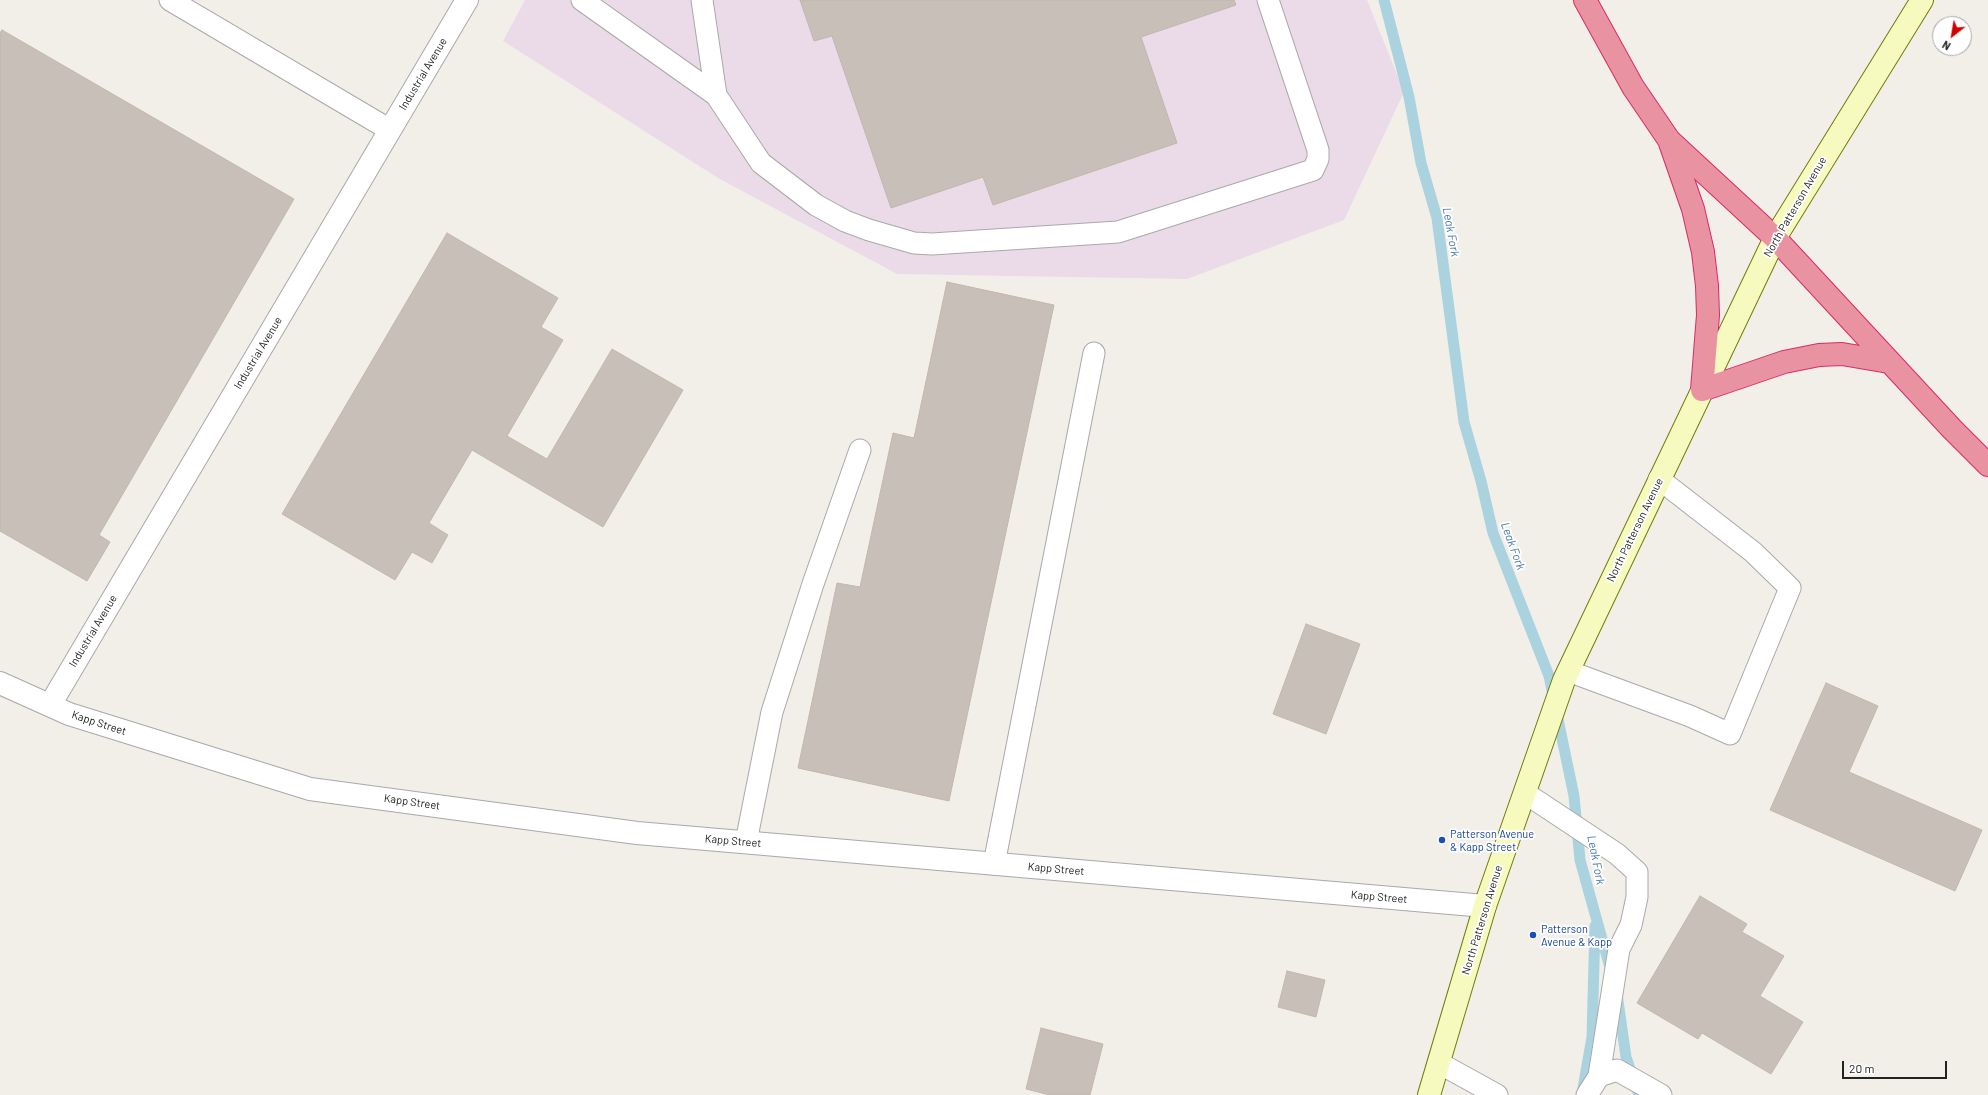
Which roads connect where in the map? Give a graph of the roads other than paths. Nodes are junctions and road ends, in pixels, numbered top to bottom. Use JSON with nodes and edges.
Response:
{"nodes":[{"id":1,"x":170,"y":0,"type":"edge"},
{"id":2,"x":467,"y":0,"type":"edge"},
{"id":3,"x":582,"y":0,"type":"edge"},
{"id":4,"x":702,"y":0,"type":"edge"},
{"id":5,"x":1268,"y":0,"type":"edge"},
{"id":6,"x":1585,"y":0,"type":"edge"},
{"id":7,"x":1922,"y":0,"type":"edge"},
{"id":8,"x":716,"y":95,"type":"junction"},
{"id":9,"x":390,"y":130,"type":"junction"},
{"id":10,"x":1669,"y":140,"type":"junction"},
{"id":11,"x":1775,"y":238,"type":"junction"},
{"id":12,"x":1094,"y":353,"type":"dead end"},
{"id":13,"x":1889,"y":362,"type":"junction"},
{"id":14,"x":1702,"y":390,"type":"junction"},
{"id":15,"x":860,"y":450,"type":"dead end"},
{"id":16,"x":1988,"y":465,"type":"edge"},
{"id":17,"x":1659,"y":479,"type":"junction"},
{"id":18,"x":1568,"y":671,"type":"junction"},
{"id":19,"x":0,"y":683,"type":"edge"},
{"id":20,"x":50,"y":705,"type":"junction"},
{"id":21,"x":1524,"y":793,"type":"junction"},
{"id":22,"x":746,"y":842,"type":"junction"},
{"id":23,"x":994,"y":864,"type":"junction"},
{"id":24,"x":1485,"y":906,"type":"junction"},
{"id":25,"x":1439,"y":1063,"type":"junction"},
{"id":26,"x":1599,"y":1076,"type":"junction"},
{"id":27,"x":1430,"y":1095,"type":"edge"},
{"id":28,"x":1497,"y":1095,"type":"edge"},
{"id":29,"x":1587,"y":1095,"type":"edge"},
{"id":30,"x":1661,"y":1095,"type":"edge"}],
"edges":[{"from":1,"to":9,"type":"lane"},
{"from":2,"to":9,"type":"street","name":"Industrial Avenue"},
{"from":3,"to":8,"type":"lane"},
{"from":4,"to":8,"type":"lane"},
{"from":5,"to":8,"type":"lane"},
{"from":6,"to":10,"type":"highway"},
{"from":7,"to":11,"type":"main road","name":"North Patterson Avenue"},
{"from":9,"to":20,"type":"street","name":"Industrial Avenue"},
{"from":10,"to":11,"type":"highway"},
{"from":10,"to":14,"type":"highway"},
{"from":11,"to":13,"type":"highway"},
{"from":11,"to":14,"type":"main road","name":"North Patterson Avenue"},
{"from":12,"to":23,"type":"lane"},
{"from":13,"to":14,"type":"highway"},
{"from":13,"to":16,"type":"highway"},
{"from":14,"to":17,"type":"main road","name":"North Patterson Avenue"},
{"from":15,"to":22,"type":"lane"},
{"from":17,"to":18,"type":"main road","name":"North Patterson Avenue"},
{"from":17,"to":18,"type":"lane"},
{"from":18,"to":21,"type":"main road","name":"North Patterson Avenue"},
{"from":19,"to":20,"type":"street","name":"Kapp Street"},
{"from":20,"to":22,"type":"street","name":"Kapp Street"},
{"from":21,"to":24,"type":"main road","name":"North Patterson Avenue"},
{"from":21,"to":26,"type":"lane"},
{"from":22,"to":23,"type":"street","name":"Kapp Street"},
{"from":23,"to":24,"type":"street","name":"Kapp Street"},
{"from":24,"to":25,"type":"main road","name":"North Patterson Avenue"},
{"from":25,"to":27,"type":"main road","name":"North Patterson Avenue"},
{"from":25,"to":28,"type":"lane"},
{"from":26,"to":29,"type":"lane"},
{"from":26,"to":30,"type":"lane"}]}
